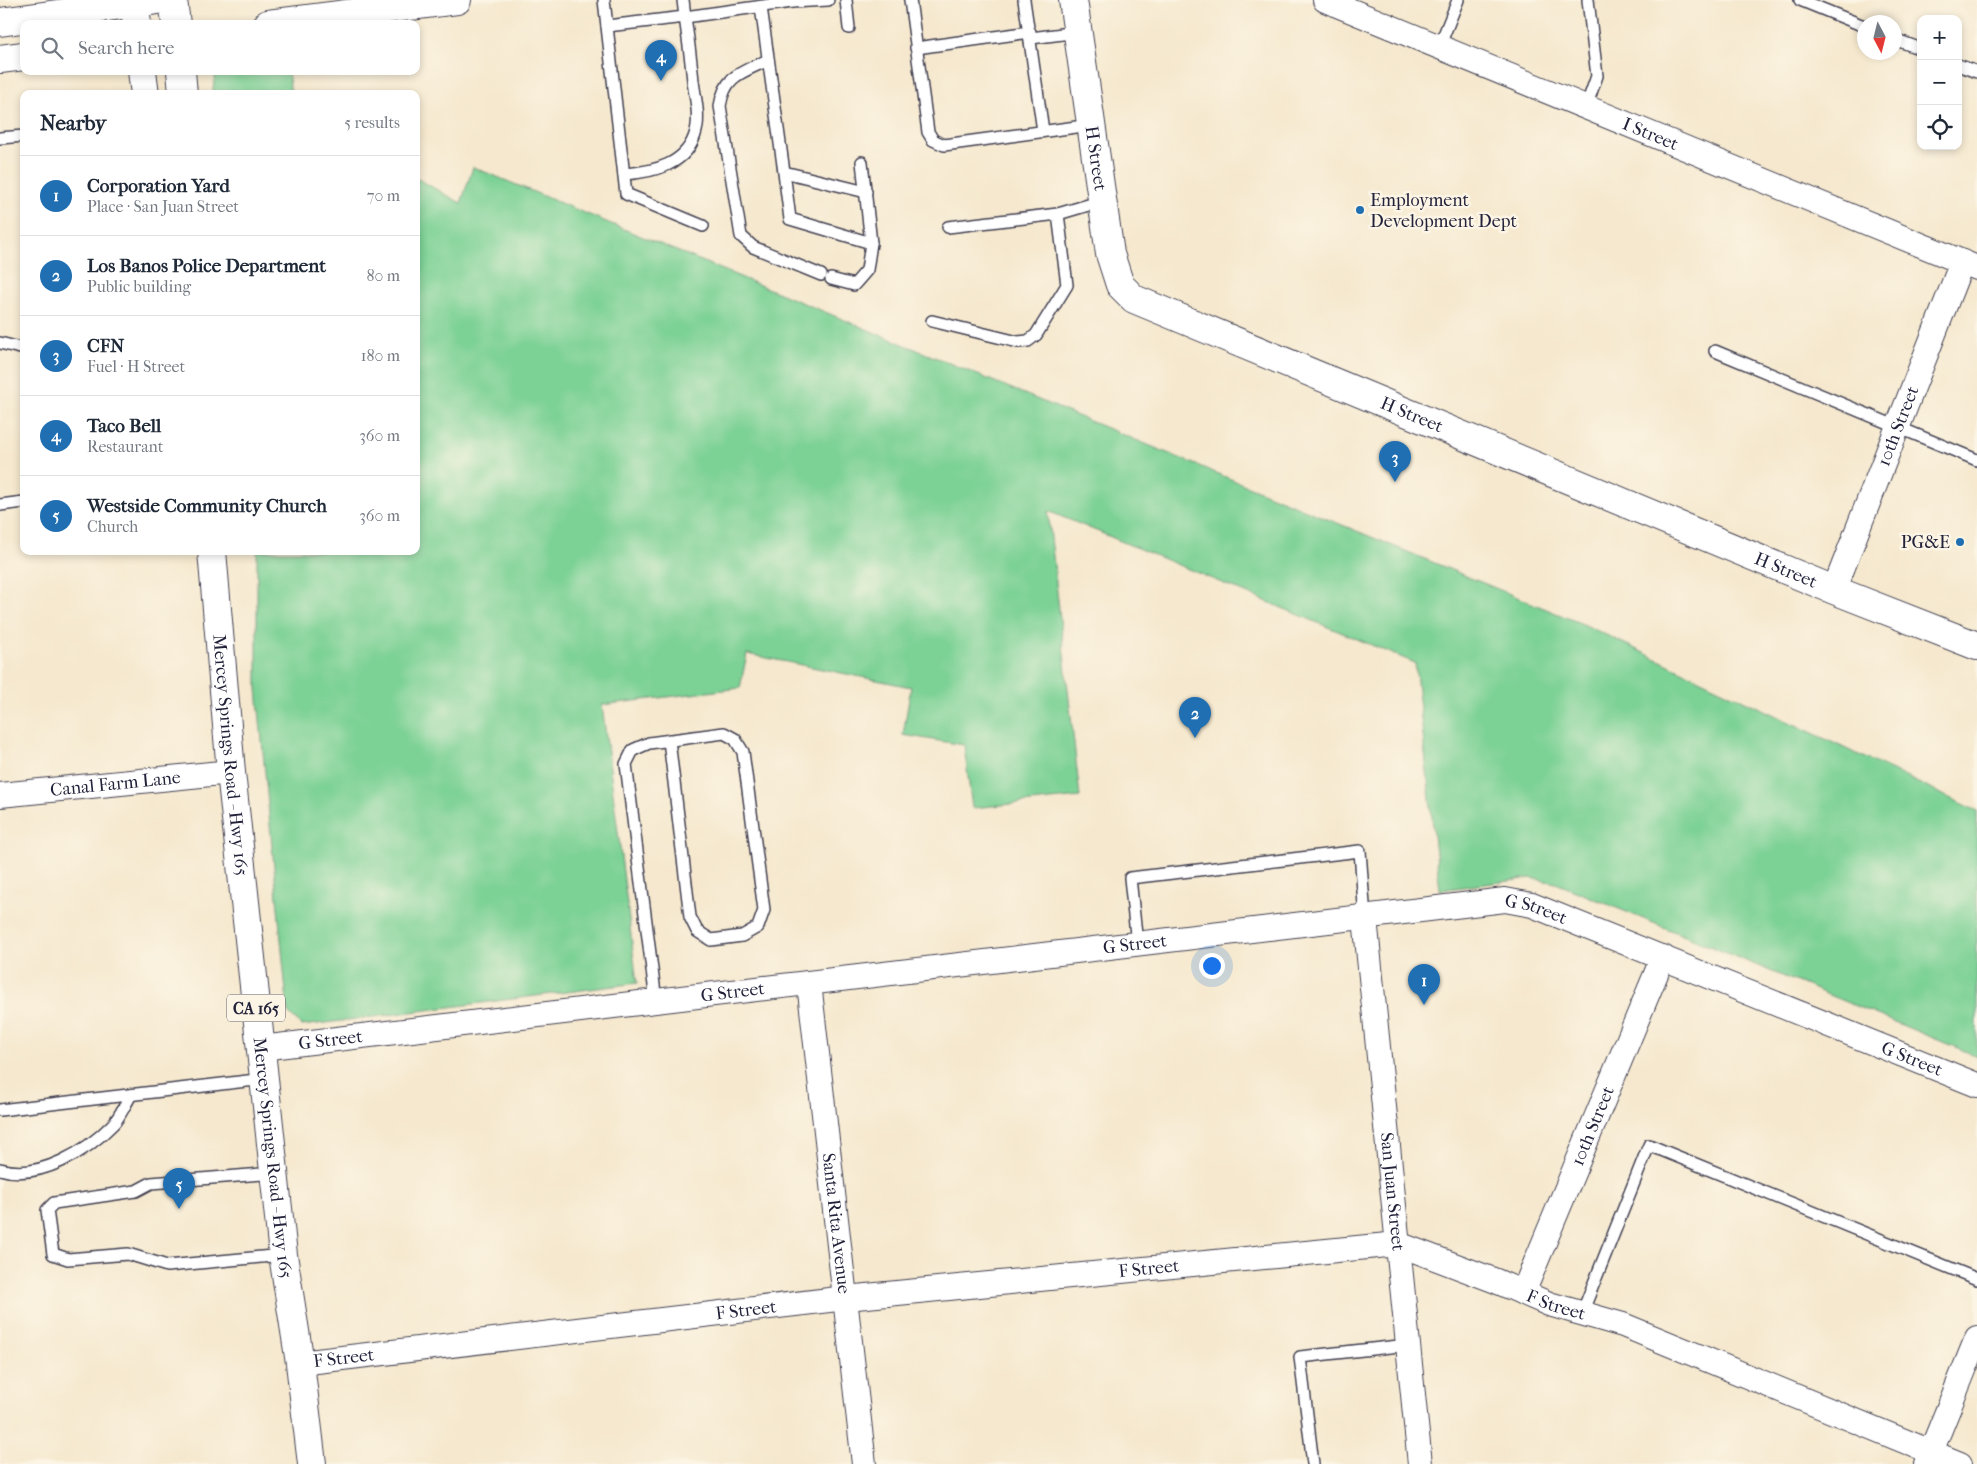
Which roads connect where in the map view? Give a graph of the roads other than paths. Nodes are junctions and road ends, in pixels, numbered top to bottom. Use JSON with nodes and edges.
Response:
{"nodes":[{"id":1,"x":174,"y":0,"type":"edge"},
{"id":2,"x":457,"y":0,"type":"edge"},
{"id":3,"x":604,"y":0,"type":"edge"},
{"id":4,"x":683,"y":0,"type":"edge"},
{"id":5,"x":828,"y":0,"type":"edge"},
{"id":6,"x":846,"y":0,"type":"edge"},
{"id":7,"x":914,"y":0,"type":"edge"},
{"id":8,"x":1024,"y":0,"type":"edge"},
{"id":9,"x":1073,"y":0,"type":"edge"},
{"id":10,"x":1325,"y":0,"type":"edge"},
{"id":11,"x":1458,"y":0,"type":"edge"},
{"id":12,"x":1588,"y":0,"type":"edge"},
{"id":13,"x":1800,"y":0,"type":"edge"},
{"id":14,"x":792,"y":1,"type":"edge"},
{"id":15,"x":141,"y":7,"type":"edge"},
{"id":16,"x":761,"y":7,"type":"junction"},
{"id":17,"x":1361,"y":7,"type":"edge"},
{"id":18,"x":685,"y":17,"type":"junction"},
{"id":19,"x":176,"y":20,"type":"edge"},
{"id":20,"x":300,"y":20,"type":"edge"},
{"id":21,"x":0,"y":22,"type":"edge"},
{"id":22,"x":1857,"y":23,"type":"edge"},
{"id":23,"x":607,"y":26,"type":"junction"},
{"id":24,"x":849,"y":28,"type":"dead end"},
{"id":25,"x":1078,"y":32,"type":"junction"},
{"id":26,"x":1030,"y":35,"type":"junction"},
{"id":27,"x":1902,"y":41,"type":"edge"},
{"id":28,"x":1439,"y":47,"type":"junction"},
{"id":29,"x":1917,"y":47,"type":"edge"},
{"id":30,"x":916,"y":48,"type":"junction"},
{"id":31,"x":20,"y":56,"type":"edge"},
{"id":32,"x":0,"y":59,"type":"edge"},
{"id":33,"x":768,"y":60,"type":"junction"},
{"id":34,"x":1962,"y":66,"type":"edge"},
{"id":35,"x":1977,"y":72,"type":"edge"},
{"id":36,"x":143,"y":75,"type":"edge"},
{"id":37,"x":181,"y":75,"type":"edge"},
{"id":38,"x":144,"y":90,"type":"edge"},
{"id":39,"x":183,"y":90,"type":"edge"},
{"id":40,"x":1586,"y":107,"type":"junction"},
{"id":41,"x":1091,"y":125,"type":"junction"},
{"id":42,"x":1043,"y":131,"type":"junction"},
{"id":43,"x":20,"y":136,"type":"edge"},
{"id":44,"x":0,"y":138,"type":"edge"},
{"id":45,"x":862,"y":162,"type":"dead end"},
{"id":46,"x":784,"y":172,"type":"junction"},
{"id":47,"x":624,"y":174,"type":"junction"},
{"id":48,"x":866,"y":192,"type":"junction"},
{"id":49,"x":1102,"y":201,"type":"junction"},
{"id":50,"x":1058,"y":214,"type":"junction"},
{"id":51,"x":703,"y":226,"type":"dead end"},
{"id":52,"x":948,"y":226,"type":"dead end"},
{"id":53,"x":871,"y":243,"type":"junction"},
{"id":54,"x":1970,"y":265,"type":"edge"},
{"id":55,"x":932,"y":321,"type":"dead end"},
{"id":56,"x":0,"y":343,"type":"edge"},
{"id":57,"x":20,"y":348,"type":"edge"},
{"id":58,"x":1715,"y":351,"type":"dead end"},
{"id":59,"x":1898,"y":427,"type":"junction"},
{"id":60,"x":1977,"y":460,"type":"edge"},
{"id":61,"x":20,"y":502,"type":"edge"},
{"id":62,"x":0,"y":505,"type":"edge"},
{"id":63,"x":212,"y":555,"type":"edge"},
{"id":64,"x":1834,"y":590,"type":"junction"},
{"id":65,"x":1977,"y":646,"type":"edge"},
{"id":66,"x":669,"y":740,"type":"junction"},
{"id":67,"x":231,"y":772,"type":"junction"},
{"id":68,"x":0,"y":795,"type":"edge"},
{"id":69,"x":1365,"y":918,"type":"junction"},
{"id":70,"x":1137,"y":944,"type":"junction"},
{"id":71,"x":1662,"y":957,"type":"junction"},
{"id":72,"x":809,"y":983,"type":"junction"},
{"id":73,"x":656,"y":1001,"type":"junction"},
{"id":74,"x":261,"y":1048,"type":"junction"},
{"id":75,"x":264,"y":1079,"type":"junction"},
{"id":76,"x":1977,"y":1085,"type":"edge"},
{"id":77,"x":131,"y":1095,"type":"junction"},
{"id":78,"x":0,"y":1110,"type":"edge"},
{"id":79,"x":0,"y":1169,"type":"edge"},
{"id":80,"x":274,"y":1173,"type":"junction"},
{"id":81,"x":1398,"y":1244,"type":"junction"},
{"id":82,"x":283,"y":1255,"type":"junction"},
{"id":83,"x":1977,"y":1279,"type":"edge"},
{"id":84,"x":1523,"y":1293,"type":"junction"},
{"id":85,"x":846,"y":1298,"type":"junction"},
{"id":86,"x":1582,"y":1313,"type":"junction"},
{"id":87,"x":1977,"y":1338,"type":"edge"},
{"id":88,"x":1408,"y":1344,"type":"junction"},
{"id":89,"x":300,"y":1363,"type":"junction"},
{"id":90,"x":1928,"y":1458,"type":"edge"},
{"id":91,"x":312,"y":1464,"type":"edge"},
{"id":92,"x":864,"y":1464,"type":"edge"},
{"id":93,"x":1313,"y":1464,"type":"edge"},
{"id":94,"x":1420,"y":1464,"type":"edge"},
{"id":95,"x":1960,"y":1464,"type":"edge"}],
"edges":[{"from":1,"to":19,"type":"main road"},
{"from":2,"to":20,"type":"main road"},
{"from":3,"to":23,"type":"lane"},
{"from":4,"to":18,"type":"lane"},
{"from":5,"to":14,"type":"lane"},
{"from":6,"to":24,"type":"lane"},
{"from":7,"to":30,"type":"lane"},
{"from":8,"to":26,"type":"lane"},
{"from":9,"to":25,"type":"main road","name":"H Street"},
{"from":10,"to":17,"type":"street","name":"I Street"},
{"from":11,"to":28,"type":"lane"},
{"from":12,"to":40,"type":"lane"},
{"from":13,"to":22,"type":"lane"},
{"from":14,"to":16,"type":"lane"},
{"from":15,"to":21,"type":"main road"},
{"from":16,"to":18,"type":"lane"},
{"from":16,"to":33,"type":"lane"},
{"from":17,"to":28,"type":"street","name":"I Street"},
{"from":18,"to":23,"type":"lane"},
{"from":18,"to":47,"type":"lane"},
{"from":23,"to":47,"type":"lane"},
{"from":25,"to":26,"type":"lane"},
{"from":25,"to":41,"type":"main road","name":"H Street"},
{"from":26,"to":30,"type":"lane"},
{"from":26,"to":42,"type":"lane"},
{"from":27,"to":29,"type":"lane"},
{"from":28,"to":40,"type":"street","name":"I Street"},
{"from":30,"to":42,"type":"lane"},
{"from":31,"to":32,"type":"main road"},
{"from":33,"to":46,"type":"lane"},
{"from":33,"to":53,"type":"lane"},
{"from":34,"to":35,"type":"lane"},
{"from":36,"to":38,"type":"main road"},
{"from":37,"to":39,"type":"main road"},
{"from":40,"to":54,"type":"street","name":"I Street"},
{"from":41,"to":42,"type":"lane"},
{"from":41,"to":49,"type":"main road","name":"H Street"},
{"from":43,"to":44,"type":"lane"},
{"from":45,"to":48,"type":"lane"},
{"from":46,"to":48,"type":"lane"},
{"from":46,"to":53,"type":"lane"},
{"from":47,"to":51,"type":"lane"},
{"from":48,"to":53,"type":"lane"},
{"from":49,"to":50,"type":"lane"},
{"from":49,"to":64,"type":"main road","name":"H Street"},
{"from":50,"to":52,"type":"lane"},
{"from":50,"to":55,"type":"lane"},
{"from":54,"to":59,"type":"street","name":"10th Street"},
{"from":56,"to":57,"type":"lane"},
{"from":58,"to":59,"type":"lane"},
{"from":59,"to":60,"type":"lane"},
{"from":59,"to":64,"type":"street","name":"10th Street"},
{"from":61,"to":62,"type":"lane"},
{"from":63,"to":67,"type":"main road","name":"Mercey Springs Road - Hwy 165","number":"CA 165"},
{"from":64,"to":65,"type":"main road","name":"H Street"},
{"from":66,"to":66,"type":"lane"},
{"from":66,"to":73,"type":"lane"},
{"from":67,"to":68,"type":"street","name":"Canal Farm Lane"},
{"from":67,"to":74,"type":"main road","name":"Mercey Springs Road - Hwy 165","number":"CA 165"},
{"from":69,"to":70,"type":"street","name":"G Street"},
{"from":69,"to":70,"type":"lane"},
{"from":69,"to":71,"type":"street","name":"G Street"},
{"from":69,"to":81,"type":"street","name":"San Juan Street"},
{"from":70,"to":72,"type":"street","name":"G Street"},
{"from":71,"to":76,"type":"street","name":"G Street"},
{"from":71,"to":84,"type":"street","name":"10th Street"},
{"from":72,"to":73,"type":"street","name":"G Street"},
{"from":72,"to":85,"type":"street","name":"Santa Rita Avenue"},
{"from":73,"to":74,"type":"street","name":"G Street"},
{"from":74,"to":75,"type":"main road","name":"Mercey Springs Road - Hwy 165","number":"CA 165"},
{"from":75,"to":77,"type":"lane"},
{"from":75,"to":80,"type":"main road","name":"Mercey Springs Road - Hwy 165","number":"CA 165"},
{"from":77,"to":78,"type":"lane"},
{"from":77,"to":79,"type":"lane"},
{"from":80,"to":82,"type":"main road","name":"Mercey Springs Road - Hwy 165","number":"CA 165"},
{"from":80,"to":82,"type":"lane"},
{"from":81,"to":84,"type":"street","name":"F Street"},
{"from":81,"to":85,"type":"street","name":"F Street"},
{"from":81,"to":88,"type":"street","name":"San Juan Street"},
{"from":82,"to":89,"type":"main road","name":"Mercey Springs Road - Hwy 165","number":"CA 165"},
{"from":83,"to":86,"type":"lane"},
{"from":84,"to":86,"type":"street","name":"F Street"},
{"from":85,"to":89,"type":"street","name":"F Street"},
{"from":85,"to":92,"type":"street","name":"Santa Rita Avenue"},
{"from":86,"to":90,"type":"street","name":"F Street"},
{"from":87,"to":90,"type":"street"},
{"from":88,"to":93,"type":"lane"},
{"from":88,"to":94,"type":"street","name":"San Juan Street"},
{"from":89,"to":91,"type":"main road","name":"Mercey Springs Road - Hwy 165","number":"CA 165"},
{"from":90,"to":95,"type":"street","name":"F Street"}]}
